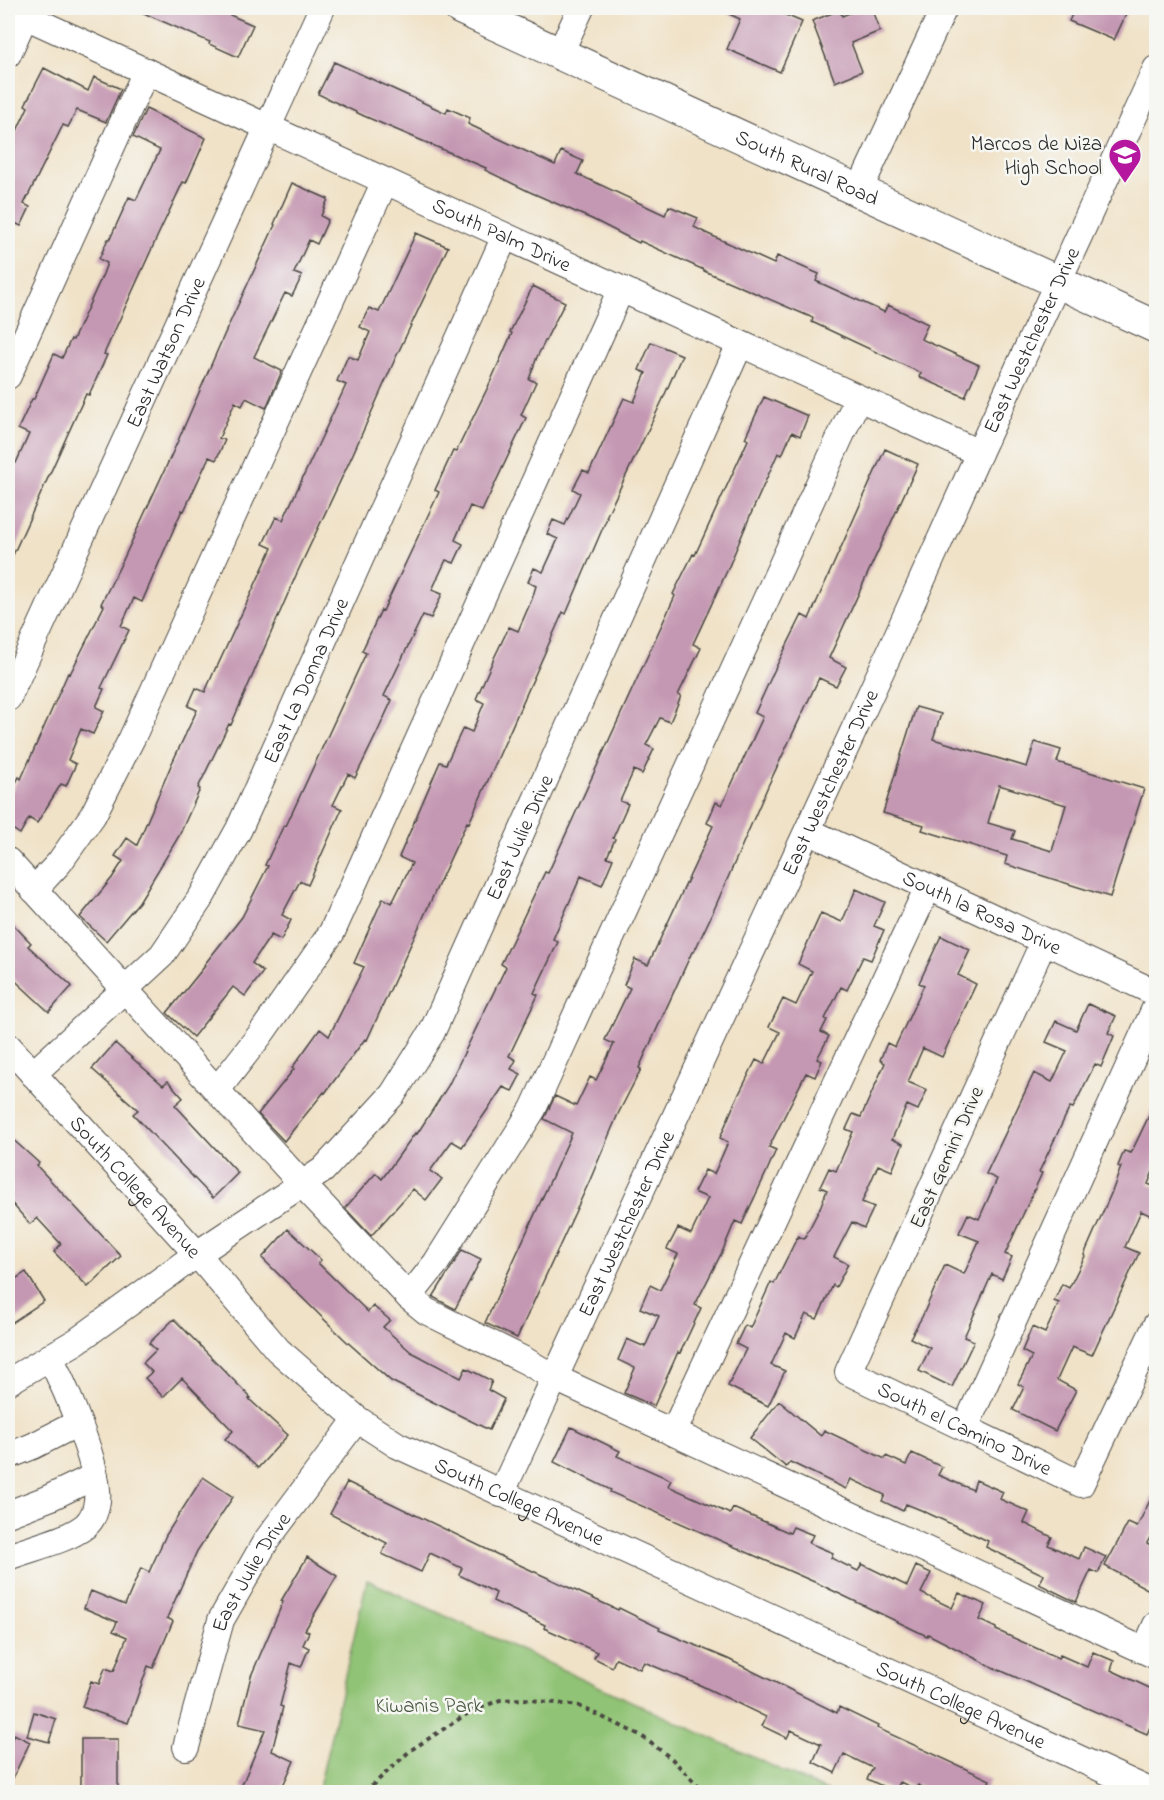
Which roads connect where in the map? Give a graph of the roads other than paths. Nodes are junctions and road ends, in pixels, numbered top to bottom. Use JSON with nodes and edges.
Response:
{"nodes":[{"id":1,"x":322,"y":8,"type":"edge"},
{"id":2,"x":460,"y":8,"type":"edge"},
{"id":3,"x":581,"y":8,"type":"edge"},
{"id":4,"x":944,"y":8,"type":"edge"},
{"id":5,"x":560,"y":53,"type":"junction"},
{"id":6,"x":8,"y":54,"type":"edge"},
{"id":7,"x":1156,"y":69,"type":"edge"},
{"id":8,"x":146,"y":71,"type":"junction"},
{"id":9,"x":268,"y":128,"type":"junction"},
{"id":10,"x":385,"y":181,"type":"junction"},
{"id":11,"x":859,"y":191,"type":"junction"},
{"id":12,"x":505,"y":236,"type":"junction"},
{"id":13,"x":1058,"y":282,"type":"junction"},
{"id":14,"x":621,"y":289,"type":"junction"},
{"id":15,"x":1156,"y":327,"type":"edge"},
{"id":16,"x":740,"y":344,"type":"junction"},
{"id":17,"x":8,"y":376,"type":"edge"},
{"id":18,"x":858,"y":398,"type":"junction"},
{"id":19,"x":979,"y":453,"type":"junction"},
{"id":20,"x":8,"y":698,"type":"edge"},
{"id":21,"x":808,"y":831,"type":"junction"},
{"id":22,"x":8,"y":861,"type":"edge"},
{"id":23,"x":928,"y":887,"type":"junction"},
{"id":24,"x":34,"y":890,"type":"junction"},
{"id":25,"x":1044,"y":941,"type":"junction"},
{"id":26,"x":125,"y":989,"type":"junction"},
{"id":27,"x":1156,"y":993,"type":"edge"},
{"id":28,"x":1156,"y":1006,"type":"edge"},
{"id":29,"x":8,"y":1046,"type":"edge"},
{"id":30,"x":33,"y":1074,"type":"junction"},
{"id":31,"x":217,"y":1090,"type":"junction"},
{"id":32,"x":302,"y":1184,"type":"junction"},
{"id":33,"x":197,"y":1254,"type":"junction"},
{"id":34,"x":410,"y":1297,"type":"junction"},
{"id":35,"x":1156,"y":1325,"type":"edge"},
{"id":36,"x":50,"y":1357,"type":"junction"},
{"id":37,"x":848,"y":1372,"type":"joint"},
{"id":38,"x":555,"y":1378,"type":"junction"},
{"id":39,"x":8,"y":1382,"type":"edge"},
{"id":40,"x":357,"y":1419,"type":"junction"},
{"id":41,"x":78,"y":1423,"type":"junction"},
{"id":42,"x":965,"y":1428,"type":"junction"},
{"id":43,"x":673,"y":1432,"type":"junction"},
{"id":44,"x":8,"y":1456,"type":"edge"},
{"id":45,"x":95,"y":1476,"type":"junction"},
{"id":46,"x":501,"y":1494,"type":"junction"},
{"id":47,"x":8,"y":1514,"type":"edge"},
{"id":48,"x":8,"y":1557,"type":"edge"},
{"id":49,"x":1156,"y":1625,"type":"edge"},
{"id":50,"x":1151,"y":1653,"type":"edge"},
{"id":51,"x":186,"y":1747,"type":"dead end"},
{"id":52,"x":1152,"y":1792,"type":"edge"}],
"edges":[{"from":1,"to":9,"type":"street","name":"East Watson Drive"},
{"from":2,"to":5,"type":"main road","name":"South Rural Road"},
{"from":3,"to":5,"type":"street"},
{"from":4,"to":11,"type":"street"},
{"from":5,"to":11,"type":"main road","name":"South Rural Road"},
{"from":6,"to":8,"type":"street","name":"South Palm Drive"},
{"from":7,"to":13,"type":"street","name":"East Westchester Drive"},
{"from":8,"to":9,"type":"street","name":"South Palm Drive"},
{"from":8,"to":17,"type":"street"},
{"from":9,"to":10,"type":"street","name":"South Palm Drive"},
{"from":9,"to":20,"type":"street","name":"East Watson Drive"},
{"from":10,"to":12,"type":"street","name":"South Palm Drive"},
{"from":10,"to":24,"type":"street"},
{"from":11,"to":13,"type":"main road","name":"South Rural Road"},
{"from":12,"to":14,"type":"street","name":"South Palm Drive"},
{"from":12,"to":26,"type":"street","name":"East La Donna Drive"},
{"from":13,"to":15,"type":"main road","name":"South Rural Road"},
{"from":13,"to":19,"type":"street","name":"East Westchester Drive"},
{"from":14,"to":16,"type":"street","name":"South Palm Drive"},
{"from":14,"to":31,"type":"street"},
{"from":16,"to":18,"type":"street","name":"South Palm Drive"},
{"from":16,"to":32,"type":"street","name":"East Julie Drive"},
{"from":18,"to":19,"type":"street","name":"South Palm Drive"},
{"from":18,"to":34,"type":"street"},
{"from":19,"to":21,"type":"street","name":"East Westchester Drive"},
{"from":21,"to":23,"type":"street","name":"South la Rosa Drive"},
{"from":21,"to":38,"type":"street","name":"East Westchester Drive"},
{"from":22,"to":24,"type":"street"},
{"from":23,"to":25,"type":"street","name":"South la Rosa Drive"},
{"from":23,"to":43,"type":"street"},
{"from":24,"to":26,"type":"street"},
{"from":25,"to":27,"type":"street","name":"South la Rosa Drive"},
{"from":25,"to":37,"type":"street","name":"East Gemini Drive"},
{"from":26,"to":30,"type":"street","name":"East La Donna Drive"},
{"from":26,"to":31,"type":"street"},
{"from":28,"to":42,"type":"street"},
{"from":29,"to":30,"type":"street","name":"South College Avenue"},
{"from":30,"to":33,"type":"street","name":"South College Avenue"},
{"from":31,"to":32,"type":"street"},
{"from":32,"to":33,"type":"street","name":"East Julie Drive"},
{"from":32,"to":34,"type":"street"},
{"from":33,"to":36,"type":"street","name":"East Julie Drive"},
{"from":33,"to":40,"type":"street","name":"South College Avenue"},
{"from":34,"to":38,"type":"street"},
{"from":35,"to":42,"type":"street","name":"South el Camino Drive"},
{"from":36,"to":39,"type":"street","name":"East Julie Drive"},
{"from":36,"to":41,"type":"street"},
{"from":37,"to":42,"type":"street","name":"South el Camino Drive"},
{"from":38,"to":43,"type":"street"},
{"from":38,"to":46,"type":"street","name":"East Westchester Drive"},
{"from":40,"to":46,"type":"street","name":"South College Avenue"},
{"from":40,"to":51,"type":"street","name":"East Julie Drive"},
{"from":41,"to":44,"type":"street"},
{"from":41,"to":45,"type":"street"},
{"from":43,"to":50,"type":"street"},
{"from":45,"to":47,"type":"street"},
{"from":45,"to":48,"type":"street"},
{"from":46,"to":52,"type":"street","name":"South College Avenue"},
{"from":49,"to":50,"type":"street"}]}
